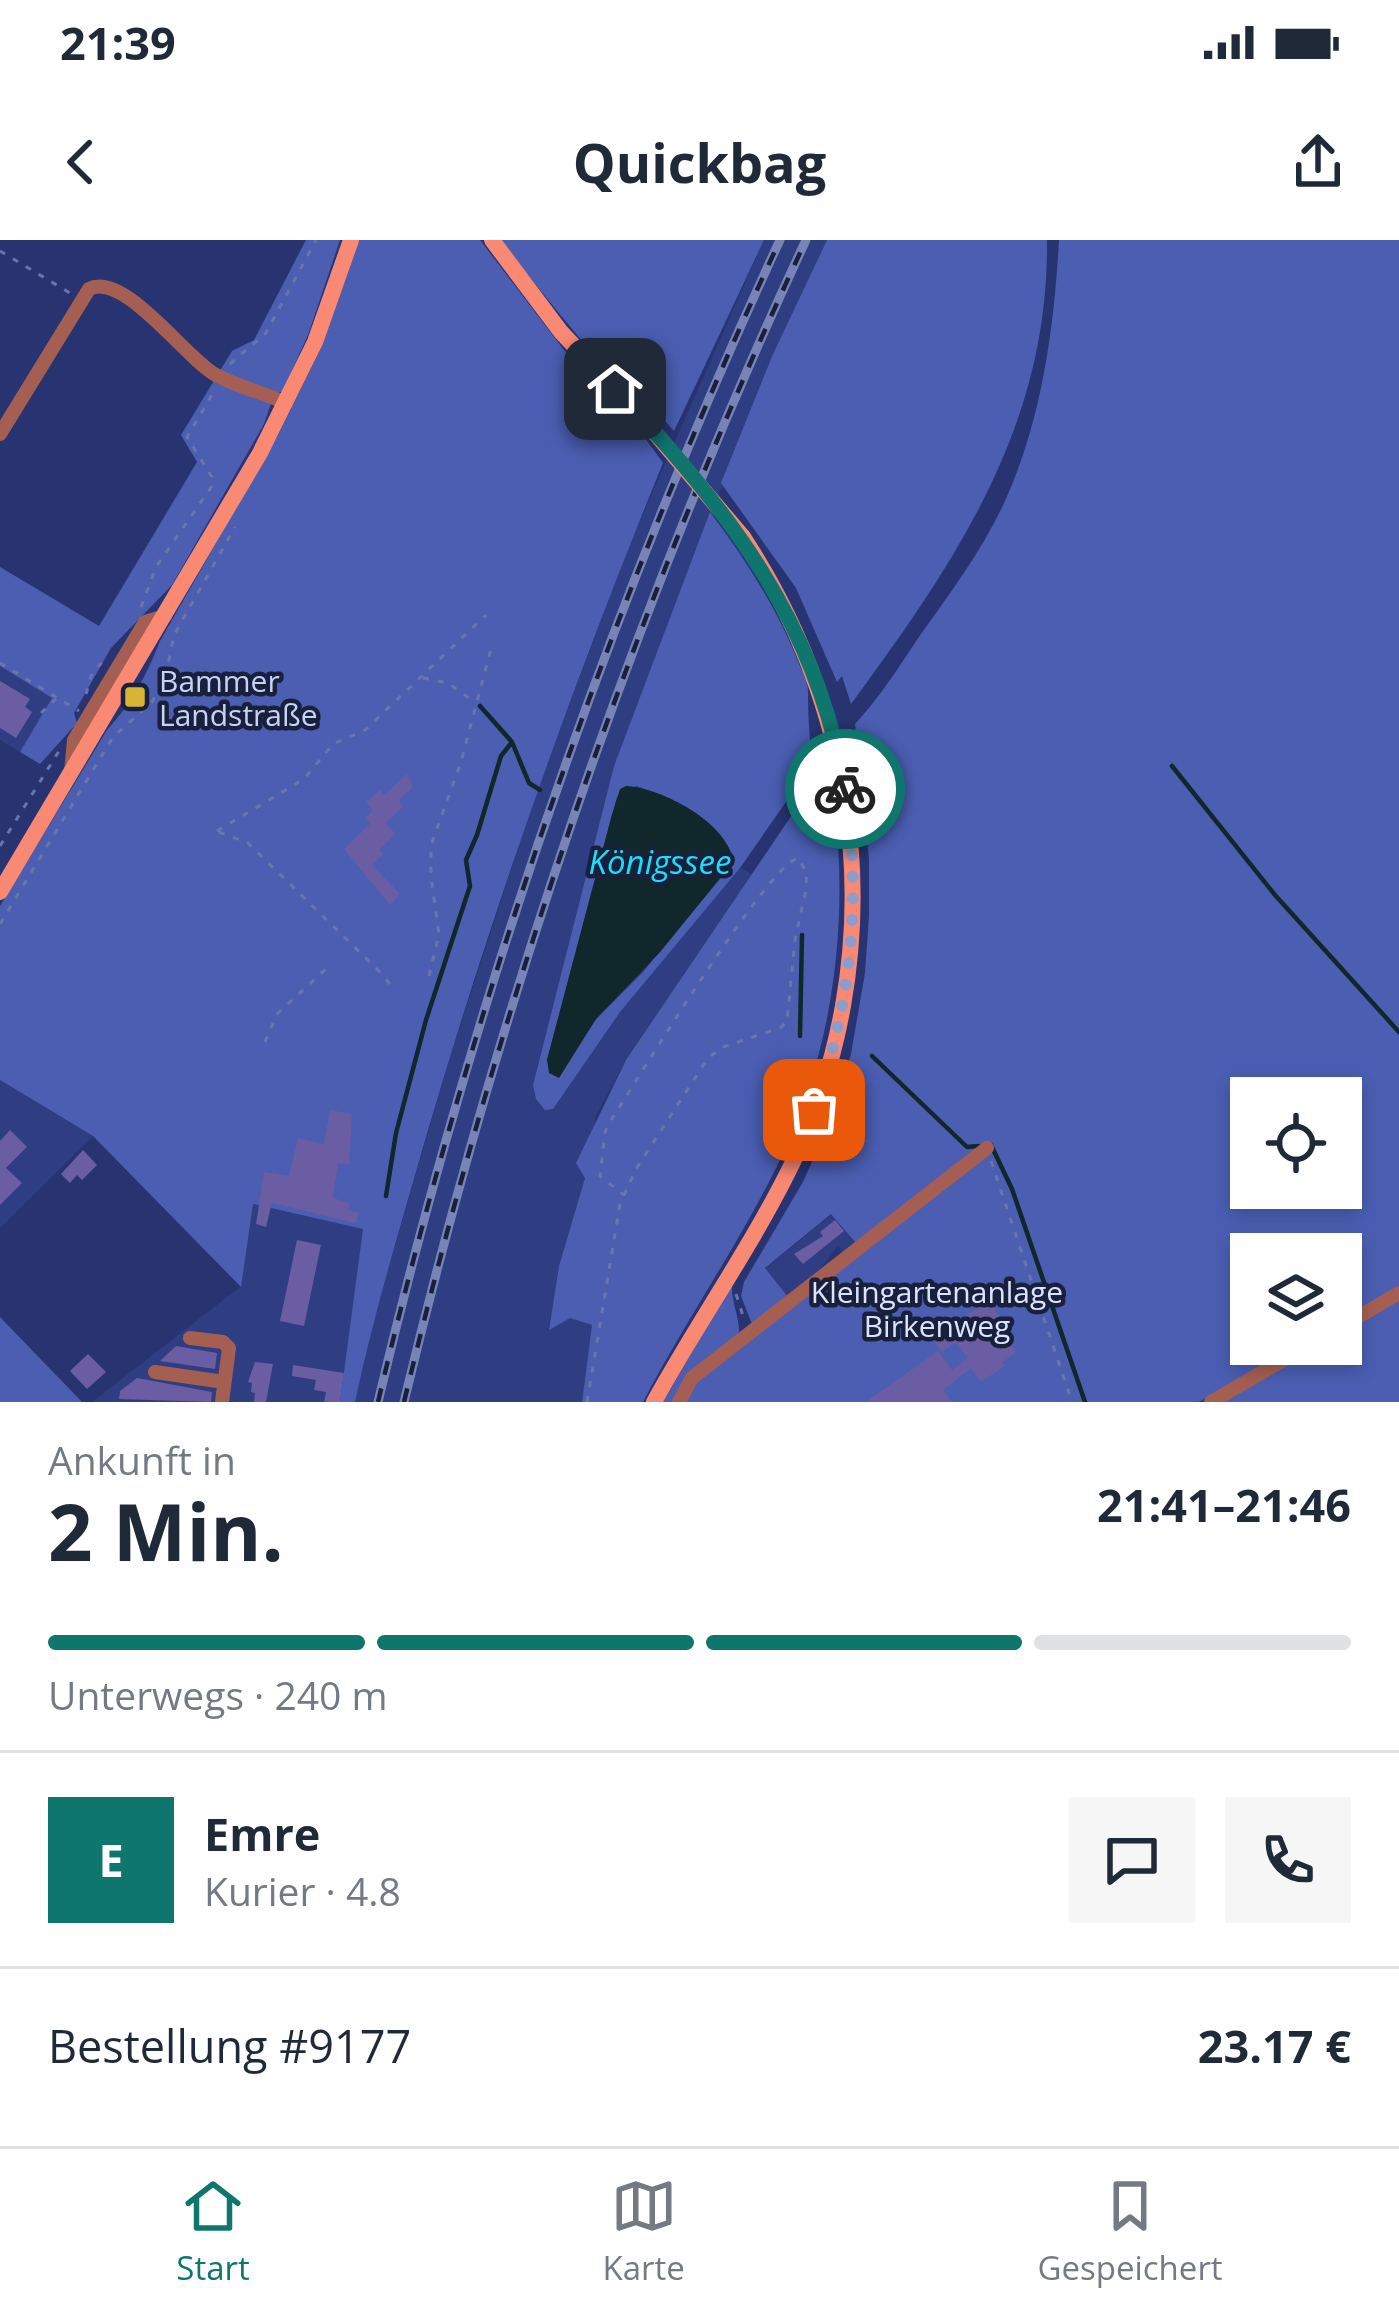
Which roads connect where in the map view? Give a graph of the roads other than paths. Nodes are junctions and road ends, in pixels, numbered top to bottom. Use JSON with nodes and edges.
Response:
{"nodes":[{"id":1,"x":350,"y":240,"type":"edge"},
{"id":2,"x":492,"y":240,"type":"edge"},
{"id":3,"x":286,"y":403,"type":"junction"},
{"id":4,"x":0,"y":434,"type":"edge"},
{"id":5,"x":2,"y":882,"type":"edge"},
{"id":6,"x":987,"y":1148,"type":"road end"},
{"id":7,"x":1399,"y":1293,"type":"edge"},
{"id":8,"x":1362,"y":1315,"type":"edge"},
{"id":9,"x":190,"y":1338,"type":"dead end"},
{"id":10,"x":1275,"y":1365,"type":"edge"},
{"id":11,"x":154,"y":1372,"type":"dead end"},
{"id":12,"x":224,"y":1382,"type":"junction"},
{"id":13,"x":221,"y":1402,"type":"edge"},
{"id":14,"x":654,"y":1402,"type":"edge"},
{"id":15,"x":679,"y":1402,"type":"edge"},
{"id":16,"x":1211,"y":1402,"type":"edge"}],
"edges":[{"from":1,"to":3,"type":"main road"},
{"from":2,"to":14,"type":"main road","bridge":true},
{"from":3,"to":4,"type":"street"},
{"from":3,"to":5,"type":"main road"},
{"from":6,"to":15,"type":"street"},
{"from":7,"to":8,"type":"street"},
{"from":9,"to":12,"type":"street"},
{"from":10,"to":16,"type":"street"},
{"from":11,"to":12,"type":"street"},
{"from":12,"to":13,"type":"street"}]}
